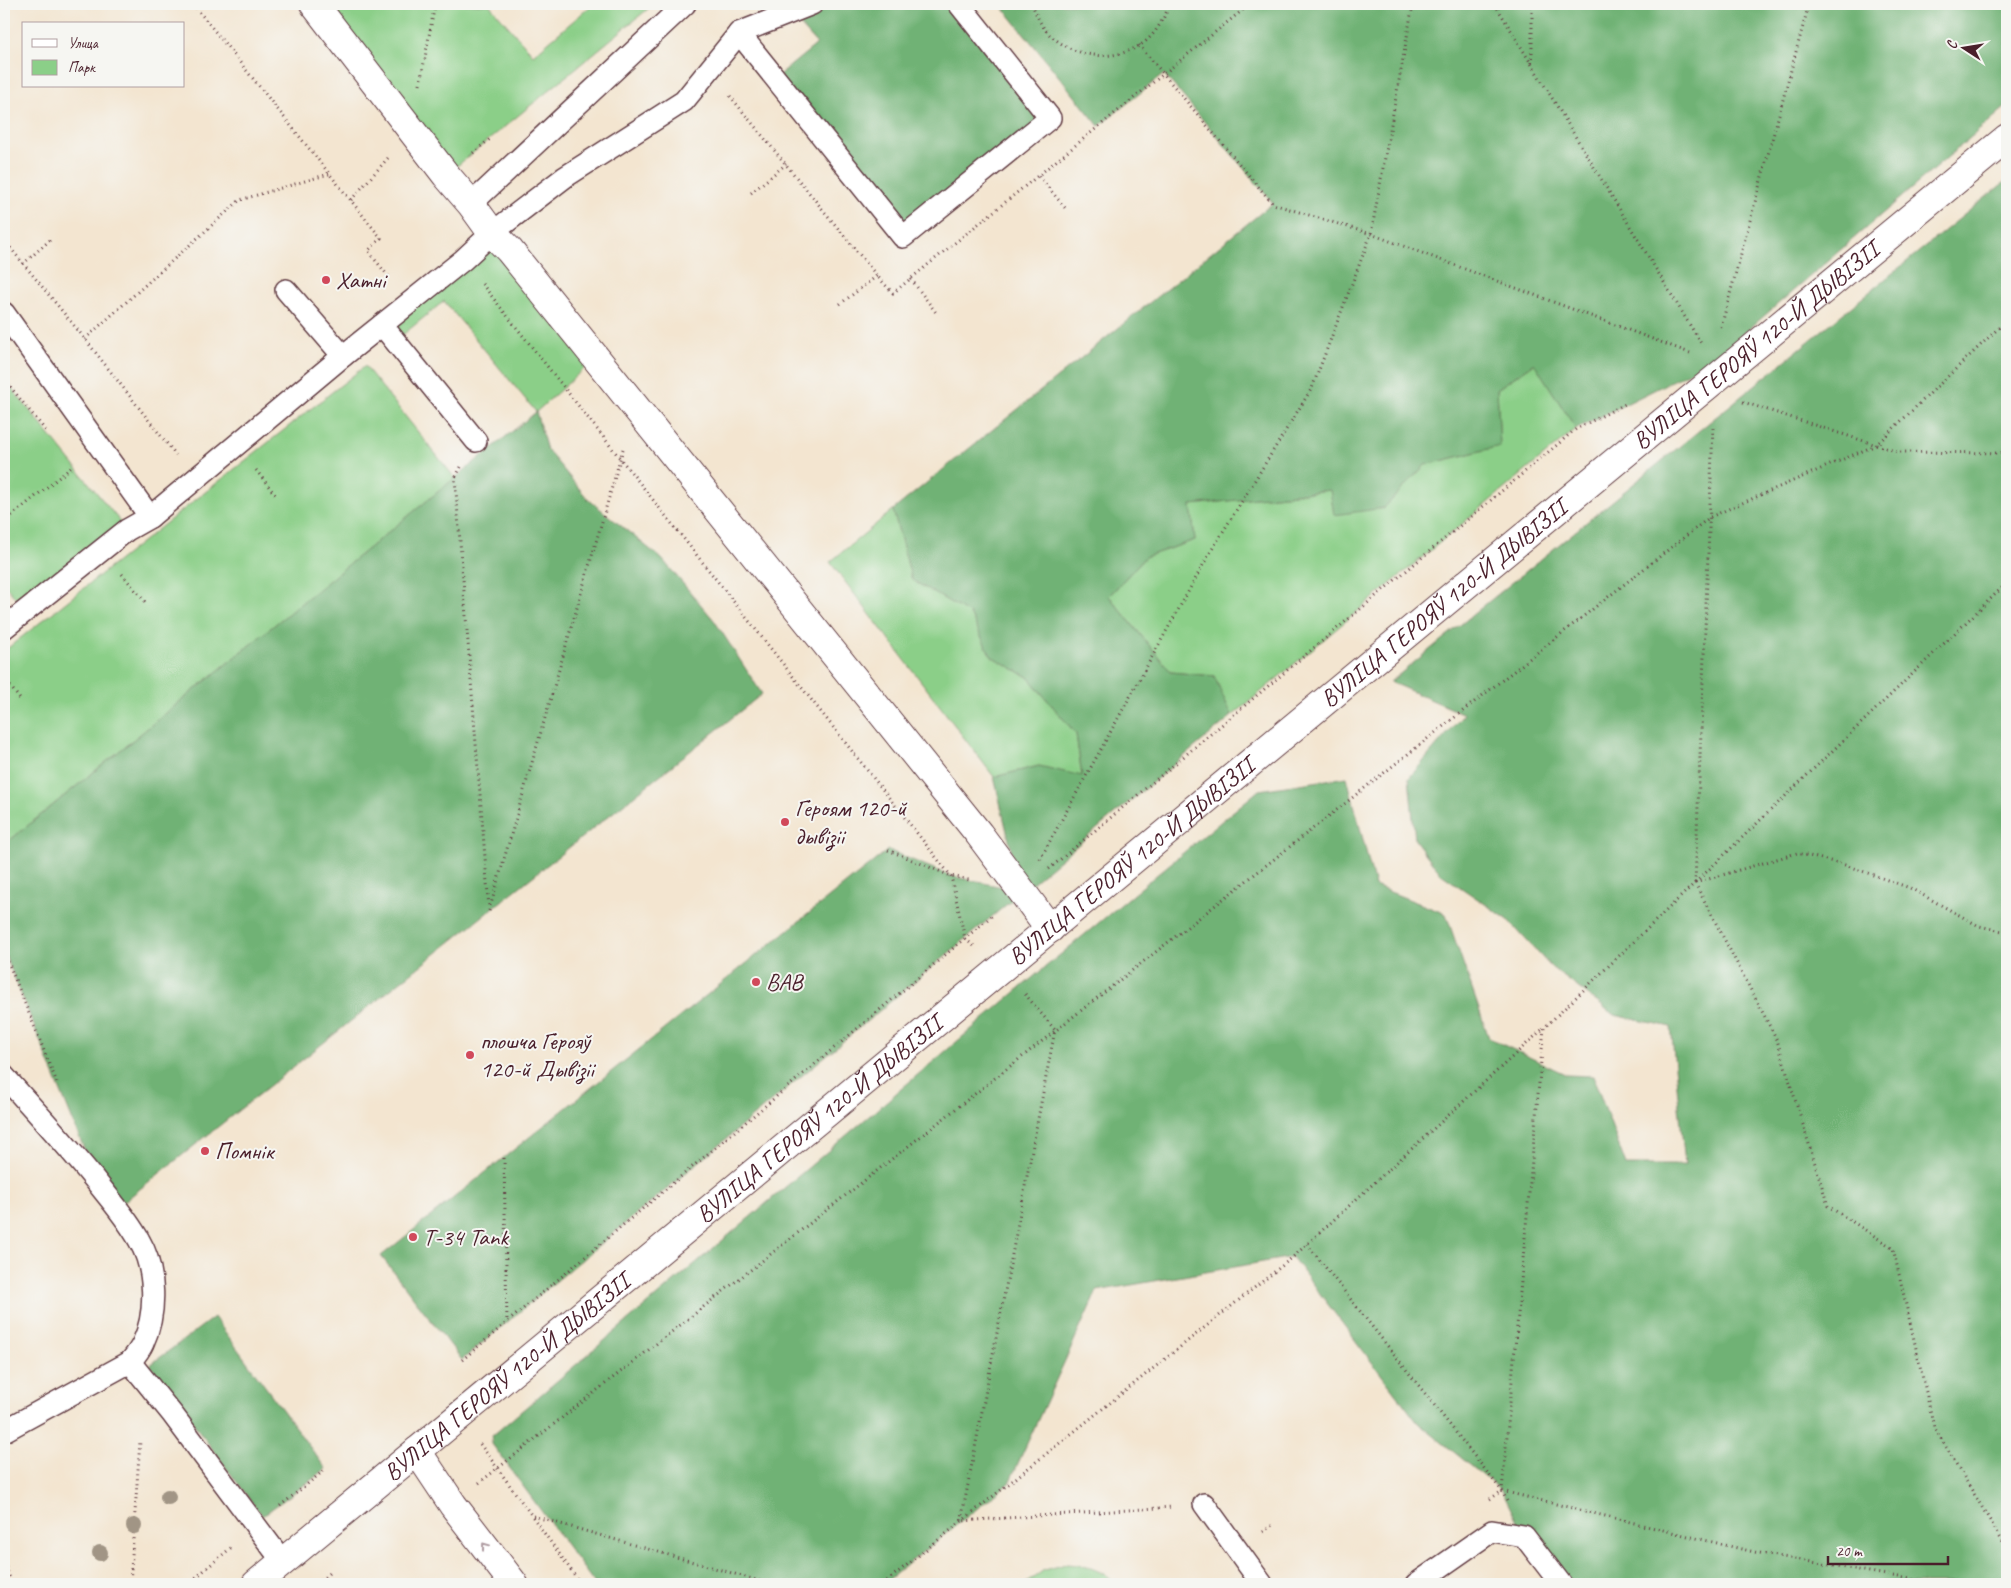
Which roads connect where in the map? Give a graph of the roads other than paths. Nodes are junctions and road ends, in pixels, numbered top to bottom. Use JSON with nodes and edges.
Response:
{"nodes":[{"id":1,"x":314,"y":4,"type":"edge"},
{"id":2,"x":685,"y":4,"type":"edge"},
{"id":3,"x":812,"y":4,"type":"edge"},
{"id":4,"x":959,"y":4,"type":"edge"},
{"id":5,"x":739,"y":33,"type":"junction"},
{"id":6,"x":2007,"y":138,"type":"edge"},
{"id":7,"x":471,"y":204,"type":"junction"},
{"id":8,"x":492,"y":233,"type":"junction"},
{"id":9,"x":286,"y":290,"type":"dead end"},
{"id":10,"x":4,"y":313,"type":"edge"},
{"id":11,"x":382,"y":325,"type":"junction"},
{"id":12,"x":343,"y":356,"type":"junction"},
{"id":13,"x":476,"y":441,"type":"dead end"},
{"id":14,"x":150,"y":517,"type":"junction"},
{"id":15,"x":4,"y":628,"type":"edge"},
{"id":16,"x":1050,"y":929,"type":"junction"},
{"id":17,"x":4,"y":1076,"type":"edge"},
{"id":18,"x":130,"y":1362,"type":"junction"},
{"id":19,"x":4,"y":1431,"type":"edge"},
{"id":20,"x":417,"y":1451,"type":"junction"},
{"id":21,"x":1204,"y":1504,"type":"road end"},
{"id":22,"x":283,"y":1562,"type":"junction"},
{"id":23,"x":256,"y":1584,"type":"edge"},
{"id":24,"x":514,"y":1584,"type":"edge"},
{"id":25,"x":1262,"y":1584,"type":"edge"},
{"id":26,"x":1416,"y":1584,"type":"edge"},
{"id":27,"x":1560,"y":1584,"type":"edge"}],
"edges":[{"from":1,"to":7,"type":"street"},
{"from":2,"to":7,"type":"lane"},
{"from":3,"to":5,"type":"lane"},
{"from":4,"to":5,"type":"lane"},
{"from":5,"to":8,"type":"lane"},
{"from":6,"to":16,"type":"street","name":"ВУЛІЦА ГЕРОЯЎ 120-Й ДЫВІЗІІ"},
{"from":7,"to":8,"type":"street"},
{"from":8,"to":11,"type":"lane"},
{"from":8,"to":16,"type":"street"},
{"from":9,"to":12,"type":"lane"},
{"from":10,"to":14,"type":"lane"},
{"from":11,"to":12,"type":"lane"},
{"from":11,"to":13,"type":"lane"},
{"from":12,"to":14,"type":"lane"},
{"from":14,"to":15,"type":"lane"},
{"from":16,"to":20,"type":"street","name":"ВУЛІЦА ГЕРОЯЎ 120-Й ДЫВІЗІІ"},
{"from":17,"to":18,"type":"lane"},
{"from":18,"to":19,"type":"lane"},
{"from":18,"to":22,"type":"lane"},
{"from":20,"to":22,"type":"street","name":"ВУЛІЦА ГЕРОЯЎ 120-Й ДЫВІЗІІ"},
{"from":24,"to":20,"type":"street","one_way":true},
{"from":21,"to":25,"type":"lane"},
{"from":22,"to":23,"type":"street","name":"ВУЛІЦА ГЕРОЯЎ 120-Й ДЫВІЗІІ"},
{"from":26,"to":27,"type":"lane"}]}
